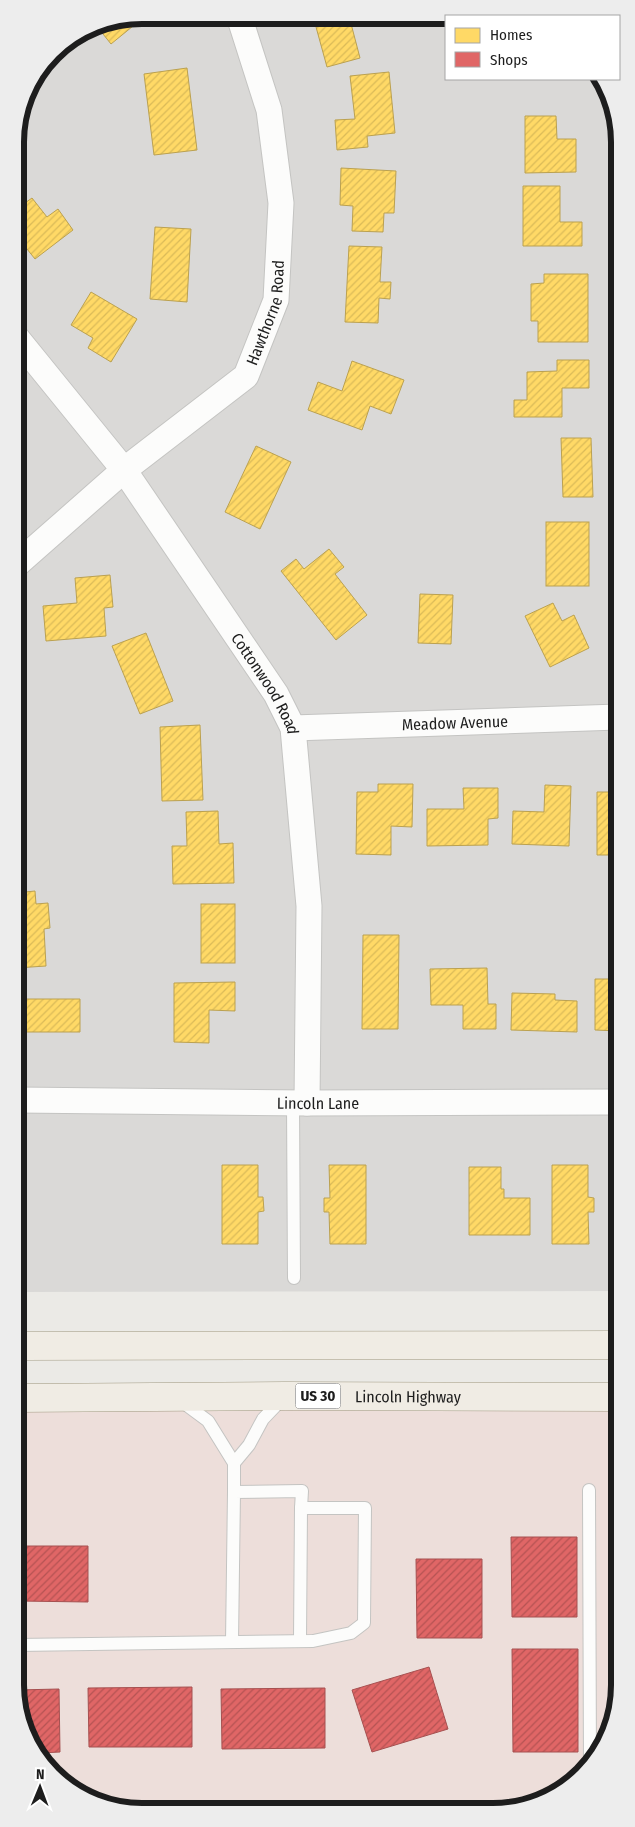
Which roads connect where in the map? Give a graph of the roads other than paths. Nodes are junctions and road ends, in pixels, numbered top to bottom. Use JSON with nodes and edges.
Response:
{"nodes":[{"id":1,"x":242,"y":24,"type":"edge"},
{"id":2,"x":24,"y":347,"type":"edge"},
{"id":3,"x":124,"y":470,"type":"junction"},
{"id":4,"x":24,"y":558,"type":"edge"},
{"id":5,"x":611,"y":717,"type":"edge"},
{"id":6,"x":293,"y":728,"type":"junction"},
{"id":7,"x":24,"y":1100,"type":"edge"},
{"id":8,"x":611,"y":1102,"type":"edge"},
{"id":9,"x":300,"y":1103,"type":"junction"},
{"id":10,"x":294,"y":1278,"type":"dead end"},
{"id":11,"x":611,"y":1344,"type":"edge"},
{"id":12,"x":24,"y":1346,"type":"edge"},
{"id":13,"x":175,"y":1396,"type":"junction"},
{"id":14,"x":285,"y":1396,"type":"junction"},
{"id":15,"x":611,"y":1397,"type":"edge"},
{"id":16,"x":24,"y":1398,"type":"edge"},
{"id":17,"x":234,"y":1463,"type":"junction"},
{"id":18,"x":589,"y":1490,"type":"dead end"},
{"id":19,"x":234,"y":1492,"type":"junction"},
{"id":20,"x":301,"y":1508,"type":"junction"},
{"id":21,"x":300,"y":1641,"type":"junction"},
{"id":22,"x":232,"y":1642,"type":"junction"},
{"id":23,"x":24,"y":1645,"type":"edge"},
{"id":24,"x":590,"y":1753,"type":"edge"}],
"edges":[{"from":1,"to":3,"type":"street","name":"Hawthorne Road"},
{"from":2,"to":3,"type":"street","name":"Cottonwood Road"},
{"from":3,"to":4,"type":"street","name":"Hawthorne Road"},
{"from":3,"to":6,"type":"street","name":"Cottonwood Road"},
{"from":5,"to":6,"type":"street","name":"Meadow Avenue"},
{"from":6,"to":9,"type":"street","name":"Cottonwood Road"},
{"from":7,"to":9,"type":"street","name":"Lincoln Lane"},
{"from":8,"to":9,"type":"street","name":"Lincoln Lane"},
{"from":9,"to":10,"type":"lane"},
{"from":11,"to":12,"type":"main road"},
{"from":13,"to":14,"type":"main road","name":"Lincoln Highway","number":"US 30"},
{"from":13,"to":16,"type":"main road","name":"Lincoln Highway","number":"US 30"},
{"from":13,"to":17,"type":"lane"},
{"from":14,"to":15,"type":"main road","name":"Lincoln Highway","number":"US 30"},
{"from":14,"to":17,"type":"lane"},
{"from":17,"to":19,"type":"lane"},
{"from":18,"to":24,"type":"lane"},
{"from":19,"to":20,"type":"lane"},
{"from":19,"to":22,"type":"lane"},
{"from":20,"to":21,"type":"lane"},
{"from":20,"to":21,"type":"lane"},
{"from":21,"to":22,"type":"lane"},
{"from":22,"to":23,"type":"lane"}]}
